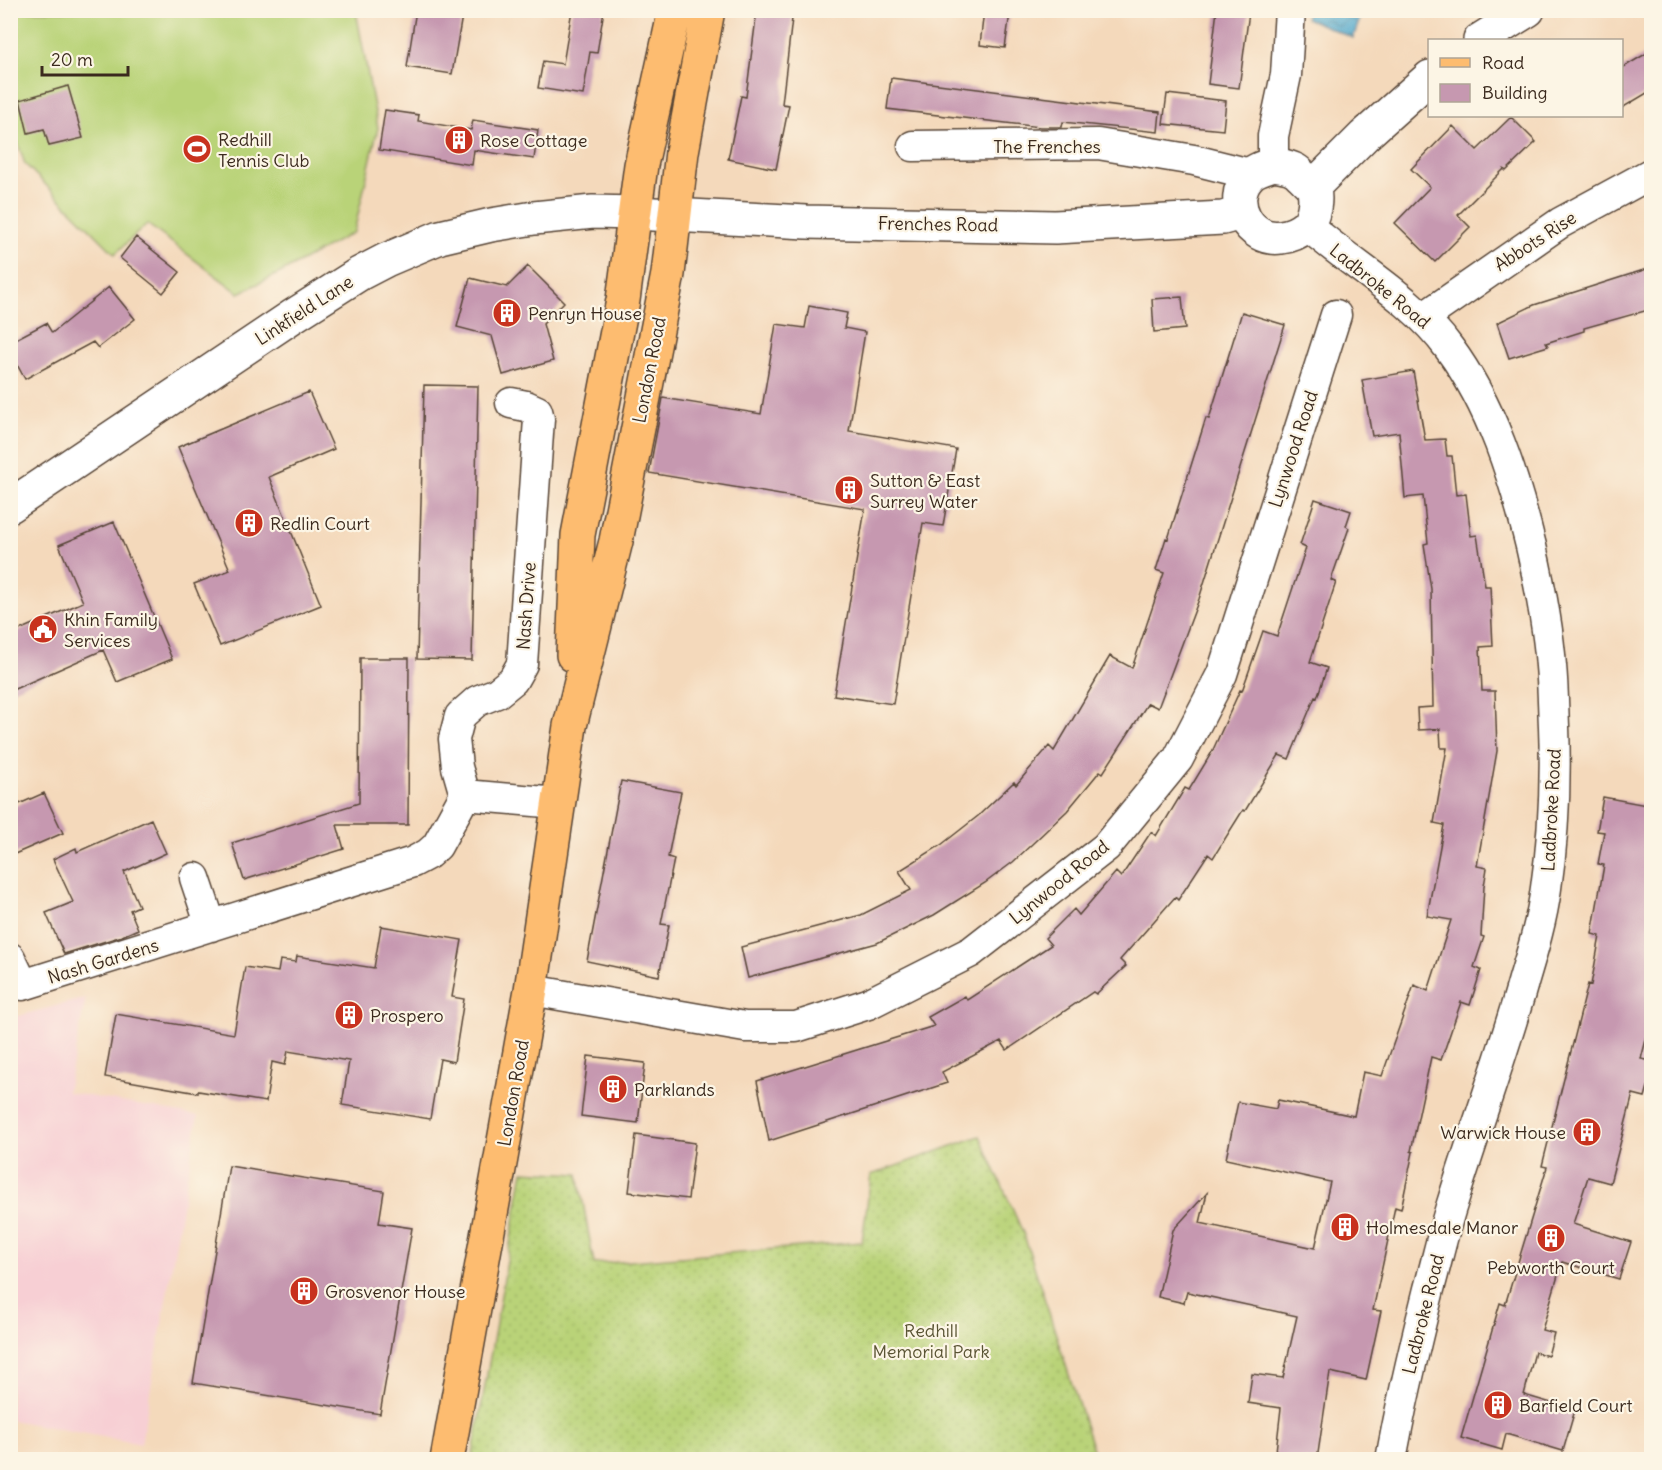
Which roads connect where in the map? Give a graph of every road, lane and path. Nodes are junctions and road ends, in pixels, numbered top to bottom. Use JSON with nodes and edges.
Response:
{"nodes":[{"id":1,"x":675,"y":10,"type":"edge"},
{"id":2,"x":708,"y":10,"type":"edge"},
{"id":3,"x":1290,"y":10,"type":"edge"},
{"id":4,"x":1528,"y":10,"type":"edge"},
{"id":5,"x":1482,"y":39,"type":"edge"},
{"id":6,"x":1428,"y":79,"type":"edge"},
{"id":7,"x":913,"y":146,"type":"dead end"},
{"id":8,"x":1261,"y":169,"type":"junction"},
{"id":9,"x":1652,"y":173,"type":"edge"},
{"id":10,"x":1312,"y":187,"type":"junction"},
{"id":11,"x":635,"y":213,"type":"junction"},
{"id":12,"x":1241,"y":213,"type":"junction"},
{"id":13,"x":675,"y":215,"type":"junction"},
{"id":14,"x":1307,"y":225,"type":"junction"},
{"id":15,"x":1336,"y":315,"type":"dead end"},
{"id":16,"x":1424,"y":318,"type":"junction"},
{"id":17,"x":511,"y":403,"type":"dead end"},
{"id":18,"x":10,"y":506,"type":"edge"},
{"id":19,"x":570,"y":726,"type":"junction"},
{"id":20,"x":465,"y":795,"type":"junction"},
{"id":21,"x":558,"y":803,"type":"junction"},
{"id":22,"x":195,"y":878,"type":"dead end"},
{"id":23,"x":211,"y":926,"type":"junction"},
{"id":24,"x":10,"y":958,"type":"edge"},
{"id":25,"x":531,"y":990,"type":"junction"},
{"id":26,"x":447,"y":1460,"type":"edge"},
{"id":27,"x":1391,"y":1460,"type":"edge"}],
"edges":[{"from":1,"to":11,"type":"main road","name":"London Road"},
{"from":2,"to":13,"type":"main road","name":"London Road"},
{"from":3,"to":8,"type":"street"},
{"from":4,"to":5,"type":"street"},
{"from":6,"to":10,"type":"street"},
{"from":7,"to":8,"type":"street","name":"The Frenches"},
{"from":8,"to":10,"type":"street"},
{"from":8,"to":12,"type":"street"},
{"from":9,"to":16,"type":"street","name":"Abbots Rise"},
{"from":10,"to":14,"type":"street"},
{"from":11,"to":13,"type":"street","name":"Frenches Road"},
{"from":11,"to":18,"type":"street","name":"Linkfield Lane"},
{"from":11,"to":19,"type":"main road","name":"London Road"},
{"from":12,"to":13,"type":"street","name":"Frenches Road"},
{"from":12,"to":14,"type":"street"},
{"from":13,"to":19,"type":"main road","name":"London Road"},
{"from":14,"to":16,"type":"street","name":"Ladbroke Road"},
{"from":15,"to":25,"type":"street","name":"Lynwood Road"},
{"from":16,"to":27,"type":"street","name":"Ladbroke Road"},
{"from":17,"to":20,"type":"street","name":"Nash Drive"},
{"from":19,"to":21,"type":"main road","name":"London Road"},
{"from":20,"to":21,"type":"street"},
{"from":20,"to":23,"type":"street","name":"Nash Gardens"},
{"from":21,"to":25,"type":"main road","name":"London Road"},
{"from":22,"to":23,"type":"street"},
{"from":23,"to":24,"type":"street","name":"Nash Gardens"},
{"from":25,"to":26,"type":"main road","name":"London Road"}]}
